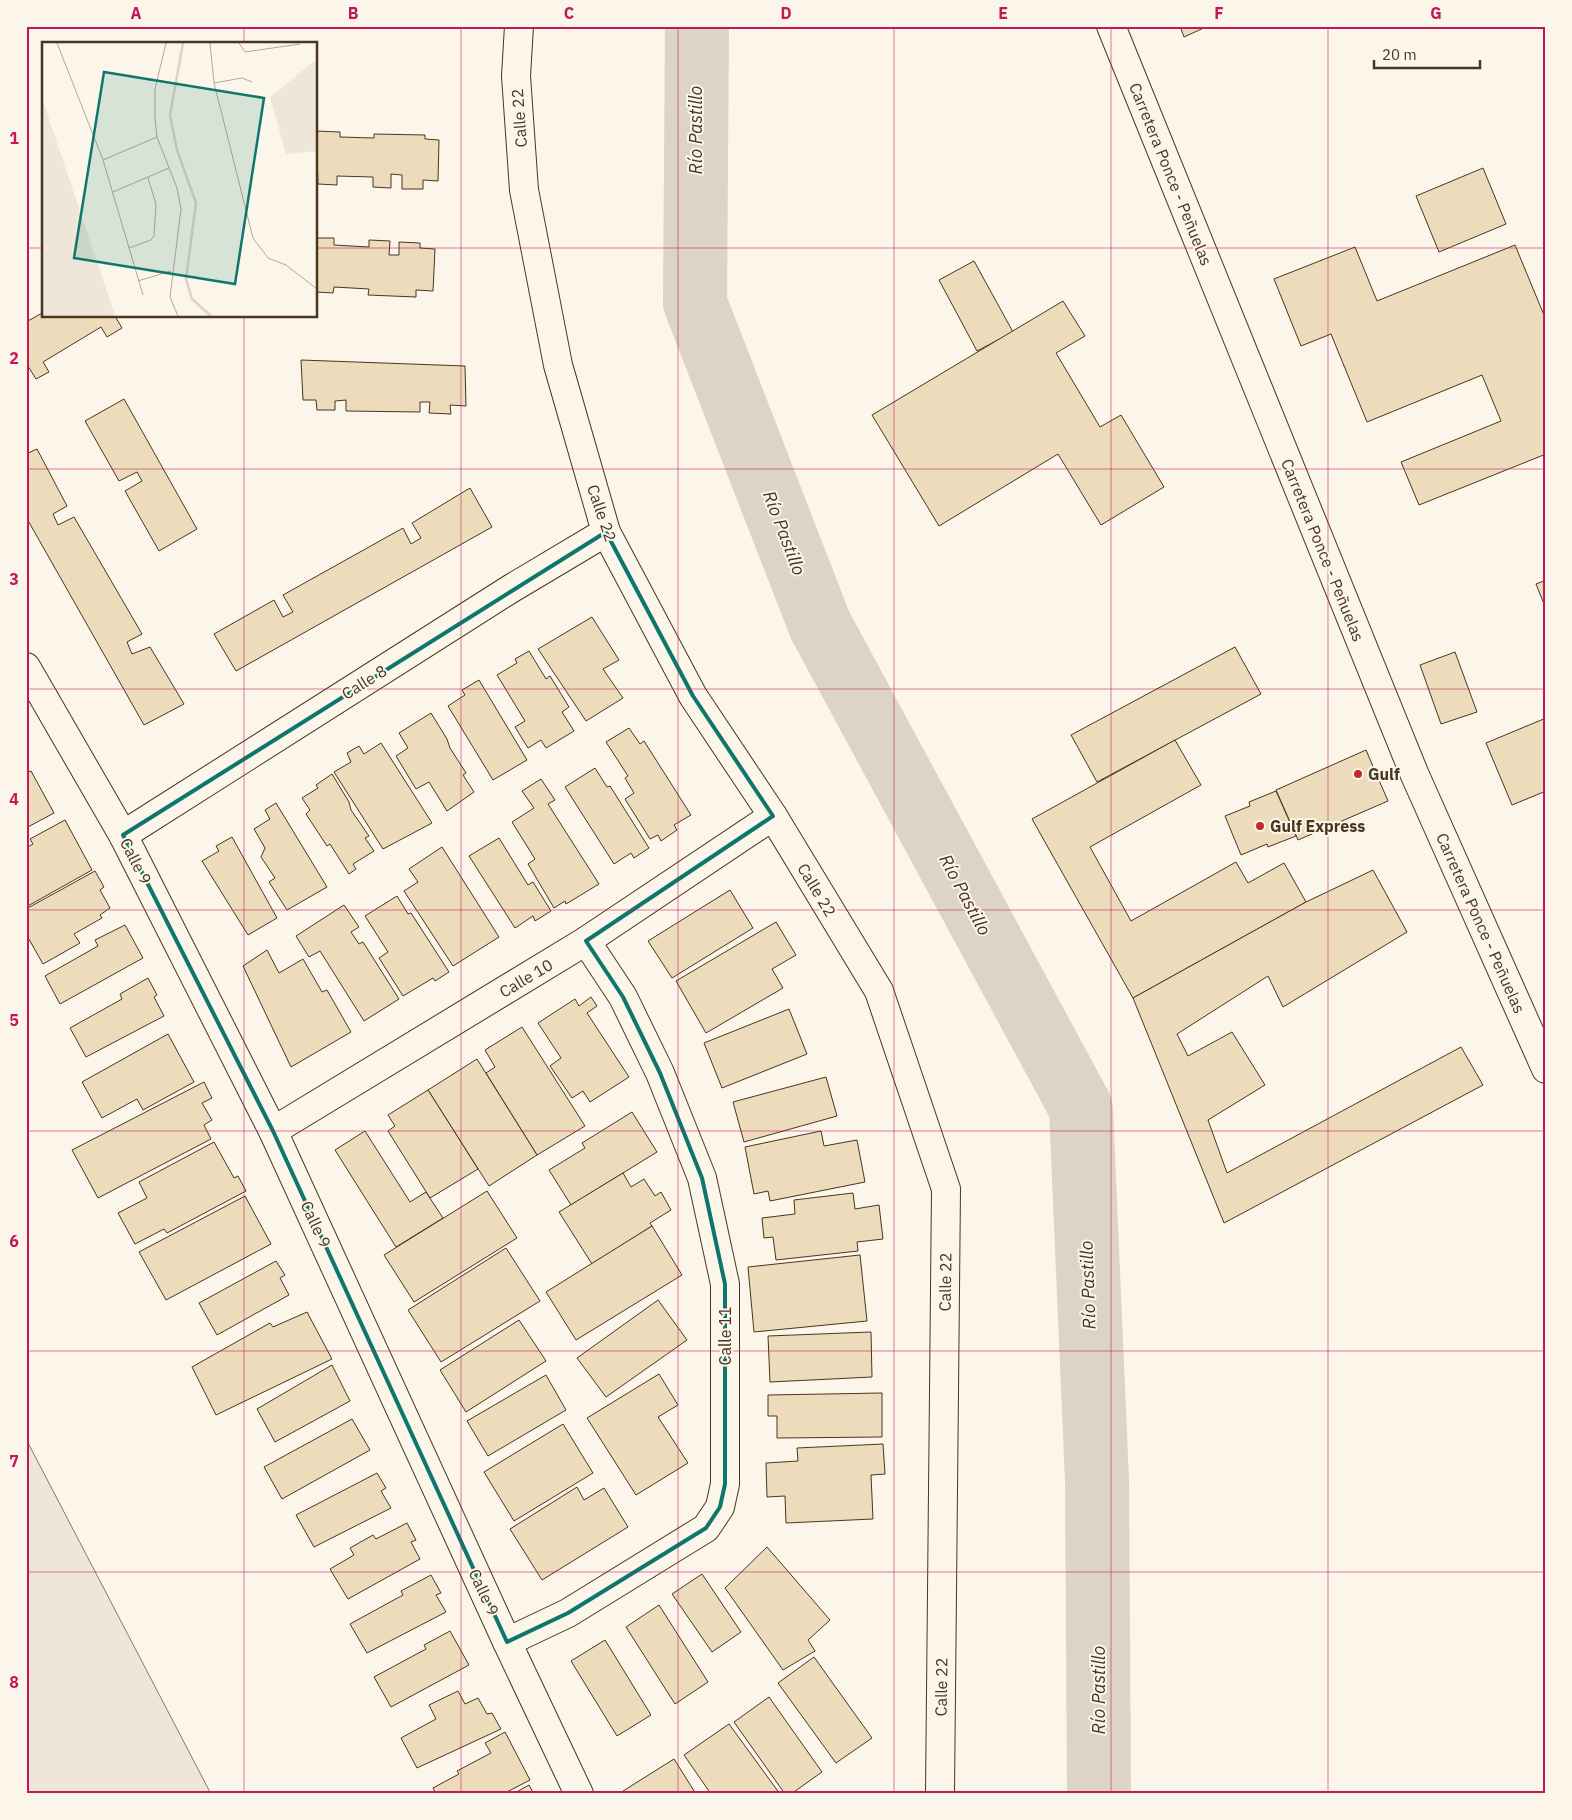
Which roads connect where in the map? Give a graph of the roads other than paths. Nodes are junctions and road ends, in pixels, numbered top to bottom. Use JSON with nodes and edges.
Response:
{"nodes":[{"id":1,"x":518,"y":26,"type":"edge"},
{"id":2,"x":1111,"y":26,"type":"edge"},
{"id":3,"x":606,"y":532,"type":"junction"},
{"id":4,"x":26,"y":667,"type":"edge"},
{"id":5,"x":773,"y":816,"type":"junction"},
{"id":6,"x":124,"y":835,"type":"junction"},
{"id":7,"x":586,"y":941,"type":"junction"},
{"id":8,"x":1546,"y":1069,"type":"edge"},
{"id":9,"x":274,"y":1131,"type":"junction"},
{"id":10,"x":506,"y":1642,"type":"junction"},
{"id":11,"x":579,"y":1794,"type":"edge"},
{"id":12,"x":940,"y":1794,"type":"edge"}],
"edges":[{"from":1,"to":3,"type":"street","name":"Calle 22"},
{"from":2,"to":8,"type":"street","name":"Carretera Ponce - Peñuelas"},
{"from":3,"to":5,"type":"street","name":"Calle 22"},
{"from":3,"to":6,"type":"street","name":"Calle 8"},
{"from":4,"to":6,"type":"street","name":"Calle 9"},
{"from":5,"to":7,"type":"street","name":"Calle 10"},
{"from":5,"to":12,"type":"street","name":"Calle 22"},
{"from":6,"to":9,"type":"street","name":"Calle 9"},
{"from":7,"to":9,"type":"street","name":"Calle 10"},
{"from":7,"to":10,"type":"street","name":"Calle 11"},
{"from":9,"to":10,"type":"street","name":"Calle 9"},
{"from":10,"to":11,"type":"street","name":"Calle 9"}]}
